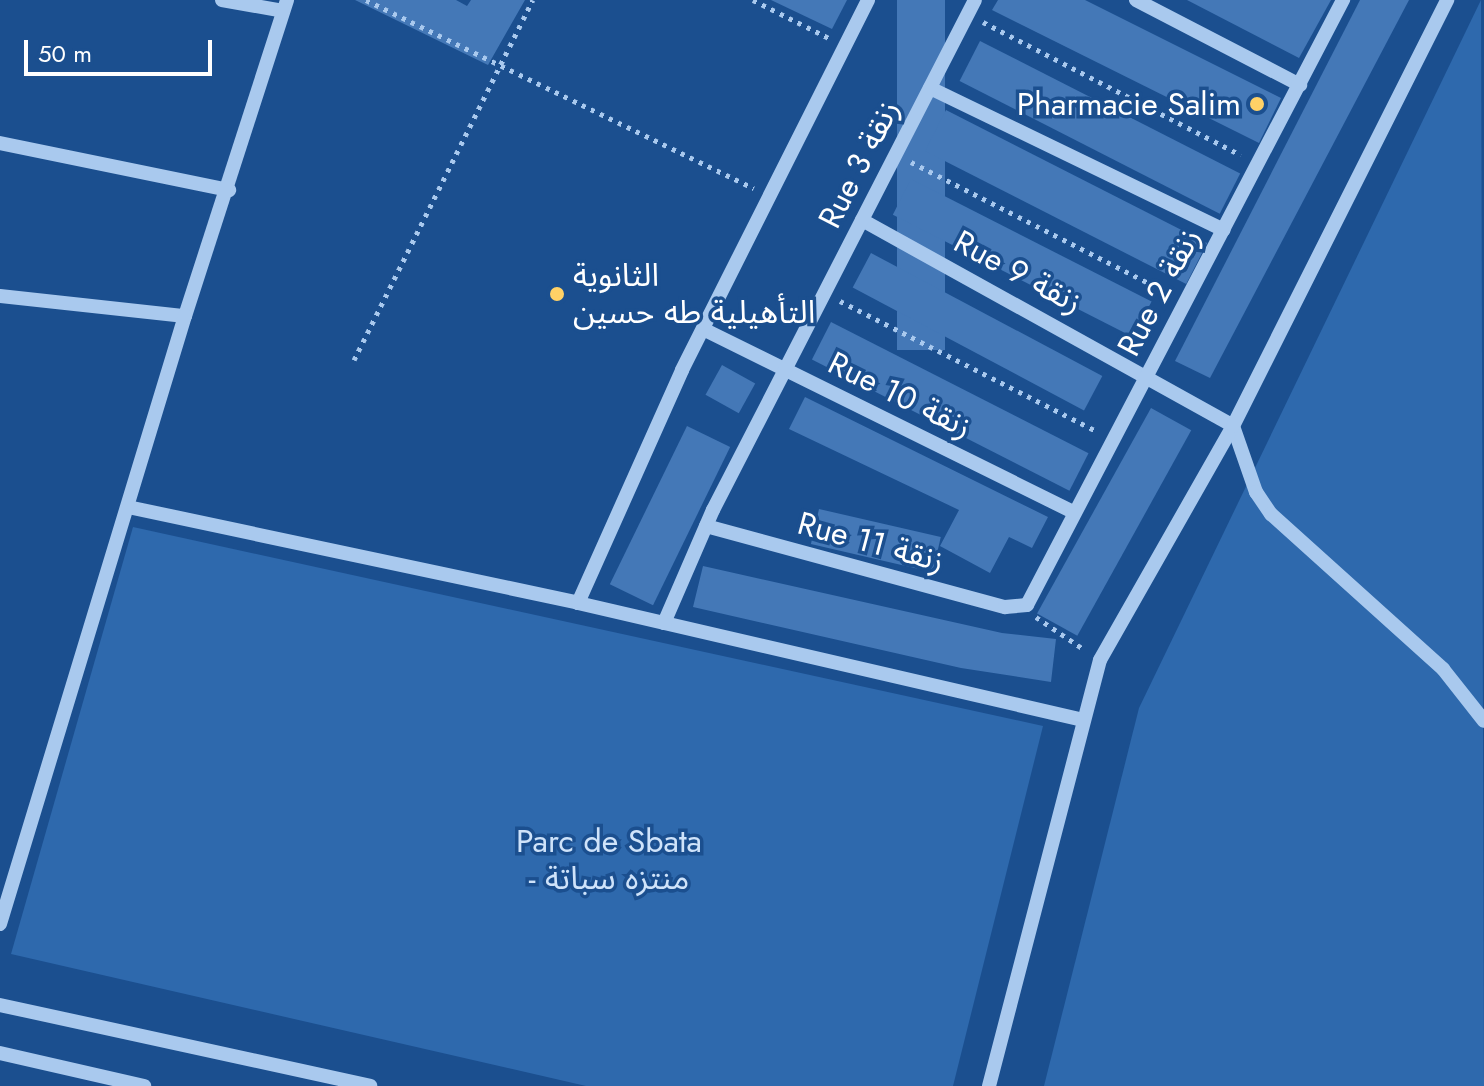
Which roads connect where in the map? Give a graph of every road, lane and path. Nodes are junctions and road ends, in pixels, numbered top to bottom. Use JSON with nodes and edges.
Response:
{"nodes":[{"id":1,"x":222,"y":0,"type":"edge"},
{"id":2,"x":366,"y":0,"type":"edge"},
{"id":3,"x":533,"y":0,"type":"edge"},
{"id":4,"x":753,"y":0,"type":"edge"},
{"id":5,"x":868,"y":0,"type":"edge"},
{"id":6,"x":975,"y":0,"type":"edge"},
{"id":7,"x":1136,"y":0,"type":"edge"},
{"id":8,"x":1343,"y":0,"type":"edge"},
{"id":9,"x":1447,"y":0,"type":"edge"},
{"id":10,"x":285,"y":6,"type":"edge"},
{"id":11,"x":968,"y":14,"type":"junction"},
{"id":12,"x":845,"y":46,"type":"junction"},
{"id":13,"x":500,"y":65,"type":"junction"},
{"id":14,"x":1300,"y":85,"type":"junction"},
{"id":15,"x":930,"y":88,"type":"junction"},
{"id":16,"x":0,"y":143,"type":"edge"},
{"id":17,"x":896,"y":155,"type":"junction"},
{"id":18,"x":1258,"y":164,"type":"junction"},
{"id":19,"x":229,"y":190,"type":"junction"},
{"id":20,"x":770,"y":196,"type":"junction"},
{"id":21,"x":862,"y":220,"type":"junction"},
{"id":22,"x":1224,"y":230,"type":"junction"},
{"id":23,"x":825,"y":293,"type":"junction"},
{"id":24,"x":0,"y":296,"type":"edge"},
{"id":25,"x":1186,"y":303,"type":"junction"},
{"id":26,"x":185,"y":316,"type":"junction"},
{"id":27,"x":703,"y":329,"type":"junction"},
{"id":28,"x":354,"y":360,"type":"dead end"},
{"id":29,"x":785,"y":370,"type":"junction"},
{"id":30,"x":1147,"y":373,"type":"junction"},
{"id":31,"x":1233,"y":426,"type":"junction"},
{"id":32,"x":1113,"y":440,"type":"junction"},
{"id":33,"x":128,"y":507,"type":"junction"},
{"id":34,"x":1073,"y":512,"type":"junction"},
{"id":35,"x":706,"y":526,"type":"junction"},
{"id":36,"x":578,"y":603,"type":"junction"},
{"id":37,"x":1022,"y":608,"type":"junction"},
{"id":38,"x":664,"y":623,"type":"junction"},
{"id":39,"x":1100,"y":660,"type":"junction"},
{"id":40,"x":1083,"y":720,"type":"junction"},
{"id":41,"x":1484,"y":721,"type":"edge"},
{"id":42,"x":0,"y":924,"type":"edge"},
{"id":43,"x":0,"y":1005,"type":"edge"},
{"id":44,"x":0,"y":1053,"type":"edge"},
{"id":45,"x":144,"y":1086,"type":"edge"},
{"id":46,"x":370,"y":1086,"type":"edge"},
{"id":47,"x":989,"y":1086,"type":"edge"}],
"edges":[{"from":1,"to":10,"type":"street"},
{"from":2,"to":13,"type":"path"},
{"from":3,"to":13,"type":"path"},
{"from":4,"to":12,"type":"path"},
{"from":5,"to":12,"type":"street"},
{"from":6,"to":11,"type":"street","name":"Rue 3 زنقة"},
{"from":7,"to":14,"type":"street"},
{"from":8,"to":14,"type":"street","name":"Rue 2 زنقة"},
{"from":9,"to":31,"type":"street"},
{"from":10,"to":19,"type":"street"},
{"from":11,"to":15,"type":"street","name":"Rue 3 زنقة"},
{"from":11,"to":18,"type":"path"},
{"from":12,"to":20,"type":"street"},
{"from":13,"to":20,"type":"path"},
{"from":13,"to":28,"type":"path"},
{"from":14,"to":18,"type":"street","name":"Rue 2 زنقة"},
{"from":15,"to":17,"type":"street","name":"Rue 3 زنقة"},
{"from":15,"to":22,"type":"street"},
{"from":16,"to":19,"type":"street"},
{"from":17,"to":21,"type":"street","name":"Rue 3 زنقة"},
{"from":17,"to":25,"type":"path"},
{"from":18,"to":22,"type":"street","name":"Rue 2 زنقة"},
{"from":19,"to":26,"type":"street"},
{"from":20,"to":27,"type":"street"},
{"from":21,"to":23,"type":"street","name":"Rue 3 زنقة"},
{"from":21,"to":30,"type":"street","name":"Rue 9 زنقة"},
{"from":22,"to":25,"type":"street","name":"Rue 2 زنقة"},
{"from":23,"to":29,"type":"street","name":"Rue 3 زنقة"},
{"from":23,"to":32,"type":"path"},
{"from":24,"to":26,"type":"street"},
{"from":25,"to":30,"type":"street","name":"Rue 2 زنقة"},
{"from":26,"to":33,"type":"street"},
{"from":27,"to":29,"type":"street","name":"Rue 10 زنقة"},
{"from":27,"to":36,"type":"street"},
{"from":29,"to":34,"type":"street","name":"Rue 10 زنقة"},
{"from":29,"to":35,"type":"street","name":"Rue 3 زنقة"},
{"from":30,"to":31,"type":"street","name":"Rue 9 زنقة"},
{"from":30,"to":32,"type":"street","name":"Rue 2 زنقة"},
{"from":31,"to":39,"type":"street"},
{"from":31,"to":41,"type":"street"},
{"from":32,"to":34,"type":"street","name":"Rue 2 زنقة"},
{"from":33,"to":36,"type":"street"},
{"from":33,"to":42,"type":"street"},
{"from":34,"to":37,"type":"street","name":"Rue 2 زنقة"},
{"from":35,"to":37,"type":"street","name":"Rue 11 زنقة"},
{"from":35,"to":38,"type":"street","name":"Rue 3 زنقة"},
{"from":36,"to":38,"type":"street"},
{"from":37,"to":39,"type":"path"},
{"from":38,"to":40,"type":"street"},
{"from":39,"to":40,"type":"street"},
{"from":40,"to":47,"type":"street"},
{"from":43,"to":46,"type":"street"},
{"from":44,"to":45,"type":"street"}]}
